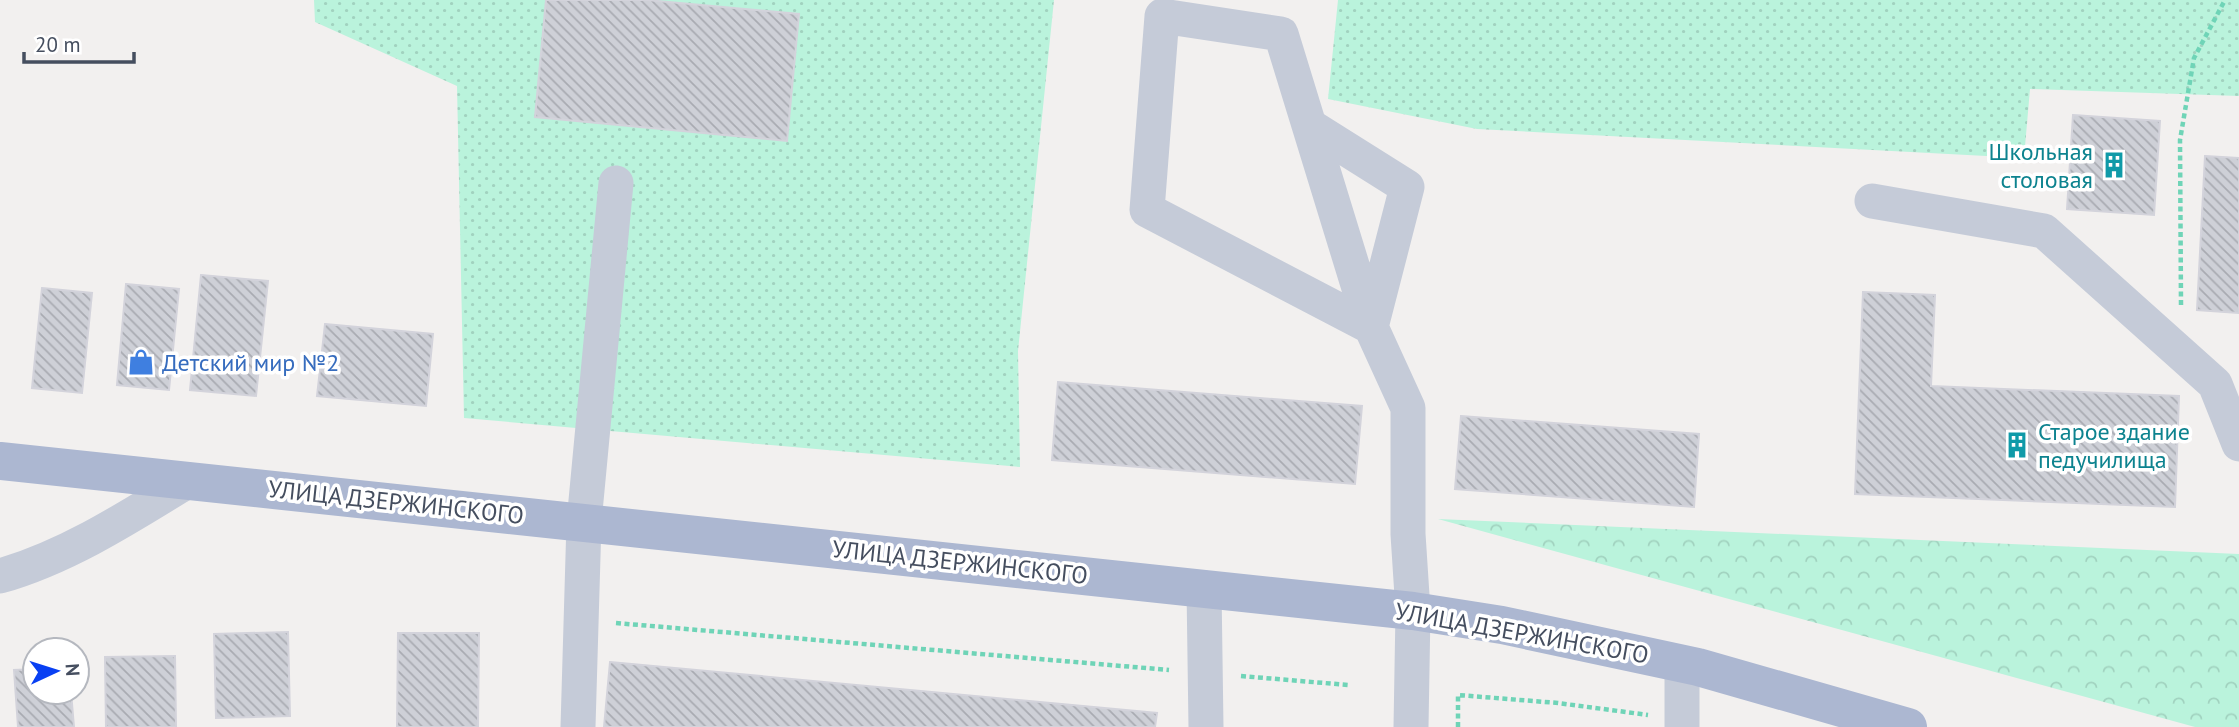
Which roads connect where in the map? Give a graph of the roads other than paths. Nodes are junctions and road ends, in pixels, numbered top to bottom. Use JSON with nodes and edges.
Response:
{"nodes":[{"id":1,"x":1310,"y":127,"type":"junction"},
{"id":2,"x":616,"y":183,"type":"dead end"},
{"id":3,"x":1872,"y":201,"type":"dead end"},
{"id":4,"x":1371,"y":327,"type":"junction"},
{"id":5,"x":2239,"y":444,"type":"edge"},
{"id":6,"x":0,"y":461,"type":"edge"},
{"id":7,"x":188,"y":480,"type":"junction"},
{"id":8,"x":584,"y":522,"type":"junction"},
{"id":9,"x":0,"y":576,"type":"edge"},
{"id":10,"x":1204,"y":588,"type":"junction"},
{"id":11,"x":1413,"y":611,"type":"junction"},
{"id":12,"x":1682,"y":663,"type":"junction"},
{"id":13,"x":1682,"y":723,"type":"edge"},
{"id":14,"x":578,"y":727,"type":"edge"},
{"id":15,"x":1206,"y":727,"type":"edge"},
{"id":16,"x":1411,"y":727,"type":"edge"},
{"id":17,"x":1908,"y":727,"type":"edge"}],
"edges":[{"from":1,"to":4,"type":"street"},
{"from":1,"to":4,"type":"street"},
{"from":1,"to":4,"type":"street"},
{"from":2,"to":8,"type":"street"},
{"from":3,"to":5,"type":"street"},
{"from":4,"to":11,"type":"street"},
{"from":6,"to":7,"type":"main road","name":"УЛИЦА ДЗЕРЖИНСКОГО"},
{"from":7,"to":8,"type":"main road","name":"УЛИЦА ДЗЕРЖИНСКОГО"},
{"from":7,"to":9,"type":"street"},
{"from":8,"to":10,"type":"main road","name":"УЛИЦА ДЗЕРЖИНСКОГО"},
{"from":8,"to":14,"type":"street"},
{"from":10,"to":11,"type":"main road","name":"УЛИЦА ДЗЕРЖИНСКОГО"},
{"from":10,"to":15,"type":"street"},
{"from":11,"to":12,"type":"main road","name":"УЛИЦА ДЗЕРЖИНСКОГО"},
{"from":11,"to":16,"type":"street"},
{"from":12,"to":13,"type":"street"},
{"from":12,"to":17,"type":"main road","name":"УЛИЦА ДЗЕРЖИНСКОГО"}]}
